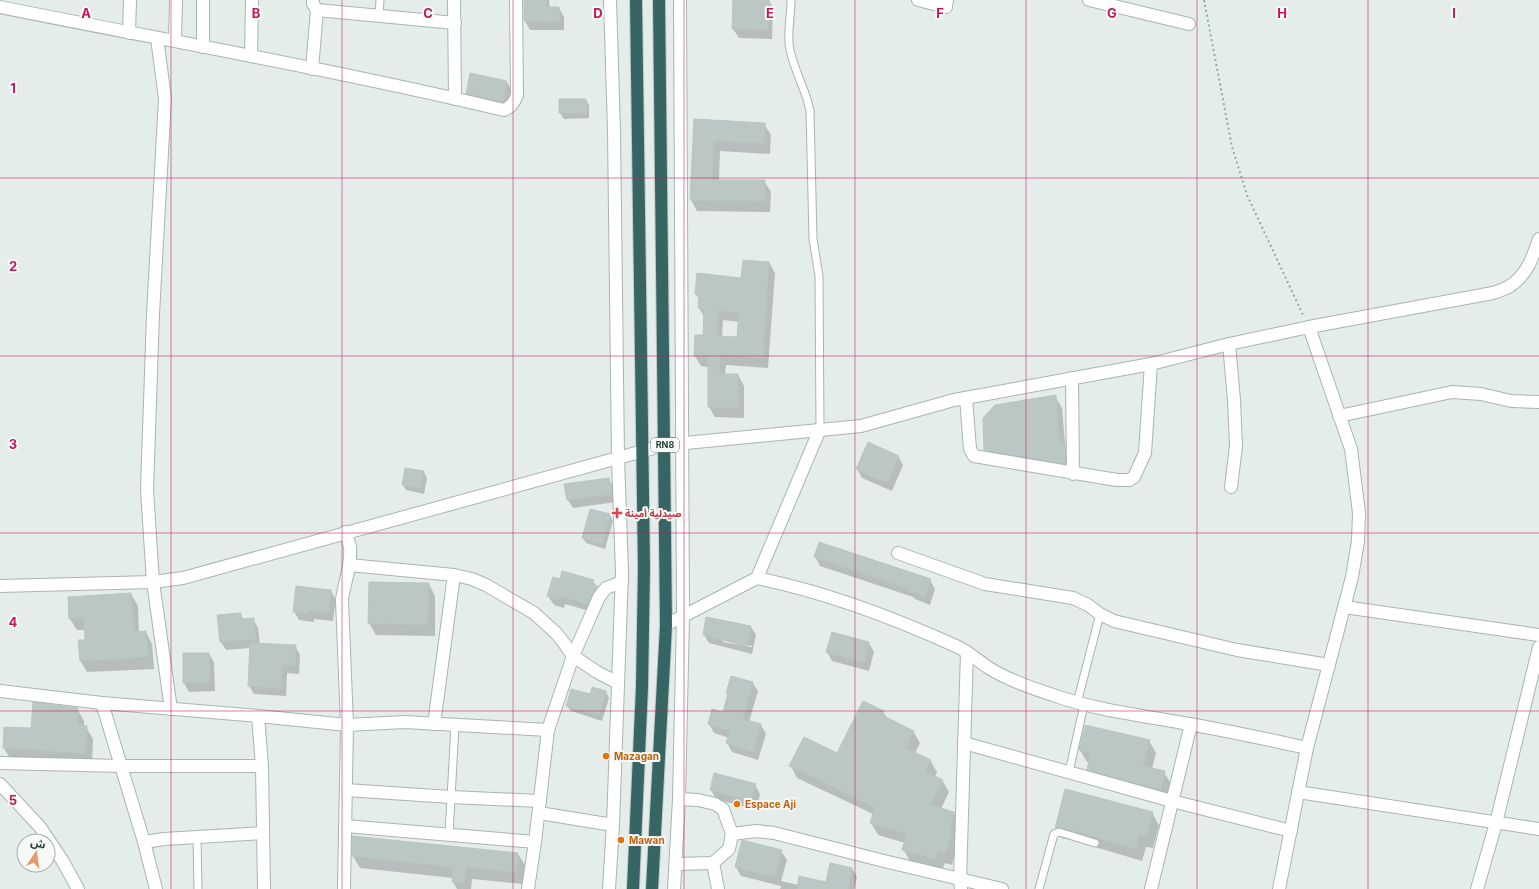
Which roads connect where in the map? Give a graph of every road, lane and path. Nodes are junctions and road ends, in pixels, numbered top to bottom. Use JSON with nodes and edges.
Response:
{"nodes":[{"id":1,"x":130,"y":0,"type":"edge"},
{"id":2,"x":176,"y":0,"type":"edge"},
{"id":3,"x":203,"y":0,"type":"edge"},
{"id":4,"x":252,"y":0,"type":"edge"},
{"id":5,"x":380,"y":0,"type":"edge"},
{"id":6,"x":454,"y":0,"type":"edge"},
{"id":7,"x":516,"y":0,"type":"edge"},
{"id":8,"x":610,"y":0,"type":"edge"},
{"id":9,"x":636,"y":0,"type":"edge"},
{"id":10,"x":659,"y":0,"type":"edge"},
{"id":11,"x":680,"y":0,"type":"edge"},
{"id":12,"x":791,"y":0,"type":"edge"},
{"id":13,"x":918,"y":0,"type":"edge"},
{"id":14,"x":947,"y":0,"type":"edge"},
{"id":15,"x":1089,"y":0,"type":"edge"},
{"id":16,"x":1204,"y":0,"type":"edge"},
{"id":17,"x":315,"y":5,"type":"edge"},
{"id":18,"x":0,"y":7,"type":"edge"},
{"id":19,"x":378,"y":16,"type":"junction"},
{"id":20,"x":455,"y":23,"type":"junction"},
{"id":21,"x":1189,"y":24,"type":"dead end"},
{"id":22,"x":129,"y":33,"type":"junction"},
{"id":23,"x":157,"y":38,"type":"junction"},
{"id":24,"x":175,"y":42,"type":"junction"},
{"id":25,"x":204,"y":47,"type":"junction"},
{"id":26,"x":251,"y":56,"type":"junction"},
{"id":27,"x":312,"y":68,"type":"junction"},
{"id":28,"x":456,"y":99,"type":"junction"},
{"id":29,"x":1539,"y":239,"type":"edge"},
{"id":30,"x":1308,"y":327,"type":"junction"},
{"id":31,"x":1229,"y":344,"type":"junction"},
{"id":32,"x":1151,"y":364,"type":"junction"},
{"id":33,"x":1072,"y":378,"type":"junction"},
{"id":34,"x":966,"y":398,"type":"junction"},
{"id":35,"x":1539,"y":402,"type":"edge"},
{"id":36,"x":1339,"y":416,"type":"junction"},
{"id":37,"x":820,"y":429,"type":"junction"},
{"id":38,"x":682,"y":442,"type":"junction"},
{"id":39,"x":665,"y":445,"type":"junction"},
{"id":40,"x":643,"y":451,"type":"junction"},
{"id":41,"x":618,"y":458,"type":"junction"},
{"id":42,"x":1073,"y":474,"type":"junction"},
{"id":43,"x":1231,"y":487,"type":"dead end"},
{"id":44,"x":345,"y":532,"type":"junction"},
{"id":45,"x":898,"y":553,"type":"dead end"},
{"id":46,"x":350,"y":565,"type":"junction"},
{"id":47,"x":454,"y":575,"type":"junction"},
{"id":48,"x":757,"y":578,"type":"junction"},
{"id":49,"x":153,"y":582,"type":"junction"},
{"id":50,"x":622,"y":582,"type":"junction"},
{"id":51,"x":0,"y":586,"type":"edge"},
{"id":52,"x":1344,"y":607,"type":"junction"},
{"id":53,"x":1100,"y":614,"type":"junction"},
{"id":54,"x":683,"y":616,"type":"junction"},
{"id":55,"x":666,"y":625,"type":"junction"},
{"id":56,"x":1539,"y":635,"type":"edge"},
{"id":57,"x":1539,"y":647,"type":"edge"},
{"id":58,"x":967,"y":652,"type":"junction"},
{"id":59,"x":573,"y":656,"type":"junction"},
{"id":60,"x":1329,"y":665,"type":"junction"},
{"id":61,"x":618,"y":683,"type":"junction"},
{"id":62,"x":0,"y":691,"type":"edge"},
{"id":63,"x":102,"y":703,"type":"junction"},
{"id":64,"x":1080,"y":704,"type":"junction"},
{"id":65,"x":171,"y":709,"type":"junction"},
{"id":66,"x":258,"y":716,"type":"junction"},
{"id":67,"x":434,"y":724,"type":"junction"},
{"id":68,"x":1191,"y":724,"type":"junction"},
{"id":69,"x":347,"y":725,"type":"junction"},
{"id":70,"x":455,"y":725,"type":"junction"},
{"id":71,"x":548,"y":730,"type":"junction"},
{"id":72,"x":964,"y":743,"type":"junction"},
{"id":73,"x":1307,"y":748,"type":"junction"},
{"id":74,"x":0,"y":763,"type":"edge"},
{"id":75,"x":121,"y":766,"type":"junction"},
{"id":76,"x":262,"y":766,"type":"junction"},
{"id":77,"x":1069,"y":772,"type":"junction"},
{"id":78,"x":0,"y":784,"type":"edge"},
{"id":79,"x":346,"y":790,"type":"junction"},
{"id":80,"x":1298,"y":792,"type":"junction"},
{"id":81,"x":451,"y":797,"type":"junction"},
{"id":82,"x":680,"y":799,"type":"junction"},
{"id":83,"x":1172,"y":801,"type":"junction"},
{"id":84,"x":539,"y":807,"type":"junction"},
{"id":85,"x":1496,"y":823,"type":"junction"},
{"id":86,"x":613,"y":824,"type":"junction"},
{"id":87,"x":345,"y":826,"type":"junction"},
{"id":88,"x":1539,"y":829,"type":"edge"},
{"id":89,"x":1291,"y":831,"type":"junction"},
{"id":90,"x":263,"y":833,"type":"junction"},
{"id":91,"x":732,"y":834,"type":"junction"},
{"id":92,"x":449,"y":835,"type":"junction"},
{"id":93,"x":197,"y":836,"type":"junction"},
{"id":94,"x":144,"y":842,"type":"junction"},
{"id":95,"x":535,"y":842,"type":"junction"},
{"id":96,"x":1095,"y":843,"type":"dead end"},
{"id":97,"x":713,"y":863,"type":"junction"},
{"id":98,"x":676,"y":864,"type":"junction"},
{"id":99,"x":961,"y":884,"type":"edge"},
{"id":100,"x":78,"y":889,"type":"edge"},
{"id":101,"x":156,"y":889,"type":"edge"},
{"id":102,"x":198,"y":889,"type":"edge"},
{"id":103,"x":264,"y":889,"type":"edge"},
{"id":104,"x":344,"y":889,"type":"edge"},
{"id":105,"x":528,"y":889,"type":"edge"},
{"id":106,"x":609,"y":889,"type":"edge"},
{"id":107,"x":632,"y":889,"type":"edge"},
{"id":108,"x":652,"y":889,"type":"edge"},
{"id":109,"x":674,"y":889,"type":"edge"},
{"id":110,"x":718,"y":889,"type":"edge"},
{"id":111,"x":1002,"y":889,"type":"edge"},
{"id":112,"x":1039,"y":889,"type":"edge"},
{"id":113,"x":1151,"y":889,"type":"edge"},
{"id":114,"x":1279,"y":889,"type":"edge"},
{"id":115,"x":1477,"y":889,"type":"edge"}],
"edges":[{"from":1,"to":22,"type":"street"},
{"from":2,"to":24,"type":"street"},
{"from":3,"to":25,"type":"street"},
{"from":4,"to":26,"type":"street"},
{"from":5,"to":19,"type":"lane"},
{"from":6,"to":20,"type":"street"},
{"from":7,"to":28,"type":"street"},
{"from":8,"to":41,"type":"street"},
{"from":9,"to":40,"type":"highway","number":"RN8"},
{"from":10,"to":39,"type":"highway","number":"RN8"},
{"from":11,"to":38,"type":"street"},
{"from":12,"to":37,"type":"lane"},
{"from":13,"to":14,"type":"street"},
{"from":15,"to":21,"type":"street"},
{"from":16,"to":30,"type":"path"},
{"from":17,"to":19,"type":"street"},
{"from":17,"to":27,"type":"street"},
{"from":18,"to":22,"type":"street"},
{"from":19,"to":20,"type":"street"},
{"from":20,"to":28,"type":"street"},
{"from":22,"to":23,"type":"street"},
{"from":23,"to":24,"type":"street"},
{"from":23,"to":49,"type":"street"},
{"from":24,"to":25,"type":"street"},
{"from":25,"to":26,"type":"street"},
{"from":26,"to":27,"type":"street"},
{"from":27,"to":28,"type":"street"},
{"from":29,"to":30,"type":"street"},
{"from":30,"to":31,"type":"street"},
{"from":30,"to":36,"type":"street"},
{"from":31,"to":32,"type":"street"},
{"from":31,"to":43,"type":"street"},
{"from":32,"to":33,"type":"street"},
{"from":32,"to":42,"type":"street"},
{"from":33,"to":34,"type":"street"},
{"from":33,"to":42,"type":"street"},
{"from":34,"to":37,"type":"street"},
{"from":34,"to":42,"type":"street"},
{"from":35,"to":36,"type":"street"},
{"from":36,"to":52,"type":"street"},
{"from":37,"to":38,"type":"street"},
{"from":37,"to":48,"type":"street"},
{"from":38,"to":39,"type":"street"},
{"from":38,"to":54,"type":"street"},
{"from":39,"to":40,"type":"street"},
{"from":39,"to":55,"type":"highway","number":"RN8"},
{"from":40,"to":41,"type":"street"},
{"from":40,"to":107,"type":"highway","number":"RN8"},
{"from":41,"to":44,"type":"street"},
{"from":41,"to":50,"type":"street"},
{"from":44,"to":46,"type":"street"},
{"from":44,"to":49,"type":"street"},
{"from":45,"to":53,"type":"street"},
{"from":46,"to":47,"type":"street"},
{"from":46,"to":69,"type":"street"},
{"from":47,"to":59,"type":"street"},
{"from":47,"to":67,"type":"street"},
{"from":48,"to":54,"type":"street"},
{"from":48,"to":58,"type":"street"},
{"from":49,"to":51,"type":"street"},
{"from":49,"to":65,"type":"street"},
{"from":50,"to":59,"type":"street"},
{"from":50,"to":61,"type":"street"},
{"from":52,"to":56,"type":"street"},
{"from":52,"to":60,"type":"street"},
{"from":53,"to":60,"type":"street"},
{"from":53,"to":64,"type":"lane"},
{"from":54,"to":55,"type":"street"},
{"from":54,"to":82,"type":"street"},
{"from":55,"to":108,"type":"highway","number":"RN8"},
{"from":57,"to":85,"type":"street"},
{"from":58,"to":64,"type":"street"},
{"from":58,"to":72,"type":"street"},
{"from":59,"to":61,"type":"street"},
{"from":59,"to":71,"type":"street"},
{"from":60,"to":73,"type":"street"},
{"from":61,"to":86,"type":"street"},
{"from":62,"to":63,"type":"street"},
{"from":63,"to":65,"type":"street"},
{"from":63,"to":75,"type":"street"},
{"from":64,"to":68,"type":"street"},
{"from":64,"to":77,"type":"lane"},
{"from":65,"to":66,"type":"street"},
{"from":66,"to":69,"type":"street"},
{"from":66,"to":76,"type":"street"},
{"from":67,"to":69,"type":"street"},
{"from":67,"to":70,"type":"street"},
{"from":68,"to":73,"type":"street"},
{"from":68,"to":83,"type":"street"},
{"from":69,"to":79,"type":"street"},
{"from":70,"to":71,"type":"street"},
{"from":70,"to":81,"type":"lane"},
{"from":71,"to":84,"type":"street"},
{"from":72,"to":77,"type":"street"},
{"from":72,"to":99,"type":"street"},
{"from":73,"to":80,"type":"street"},
{"from":74,"to":75,"type":"street"},
{"from":75,"to":76,"type":"street"},
{"from":75,"to":94,"type":"street"},
{"from":76,"to":90,"type":"street"},
{"from":77,"to":83,"type":"street"},
{"from":78,"to":100,"type":"street"},
{"from":79,"to":81,"type":"street"},
{"from":79,"to":87,"type":"street"},
{"from":80,"to":85,"type":"street"},
{"from":80,"to":89,"type":"street"},
{"from":81,"to":84,"type":"street"},
{"from":81,"to":92,"type":"lane"},
{"from":82,"to":91,"type":"street"},
{"from":82,"to":98,"type":"street"},
{"from":83,"to":89,"type":"street"},
{"from":83,"to":113,"type":"street"},
{"from":84,"to":86,"type":"street"},
{"from":84,"to":95,"type":"street"},
{"from":85,"to":88,"type":"street"},
{"from":85,"to":115,"type":"street"},
{"from":86,"to":106,"type":"street"},
{"from":87,"to":92,"type":"street"},
{"from":87,"to":104,"type":"street"},
{"from":89,"to":114,"type":"street"},
{"from":90,"to":93,"type":"street"},
{"from":90,"to":103,"type":"street"},
{"from":91,"to":97,"type":"street"},
{"from":91,"to":99,"type":"street"},
{"from":92,"to":95,"type":"street"},
{"from":93,"to":94,"type":"street"},
{"from":93,"to":102,"type":"lane"},
{"from":94,"to":101,"type":"street"},
{"from":95,"to":105,"type":"street"},
{"from":96,"to":112,"type":"lane"},
{"from":97,"to":98,"type":"street"},
{"from":97,"to":110,"type":"street"},
{"from":98,"to":109,"type":"street"},
{"from":99,"to":111,"type":"street"}]}
